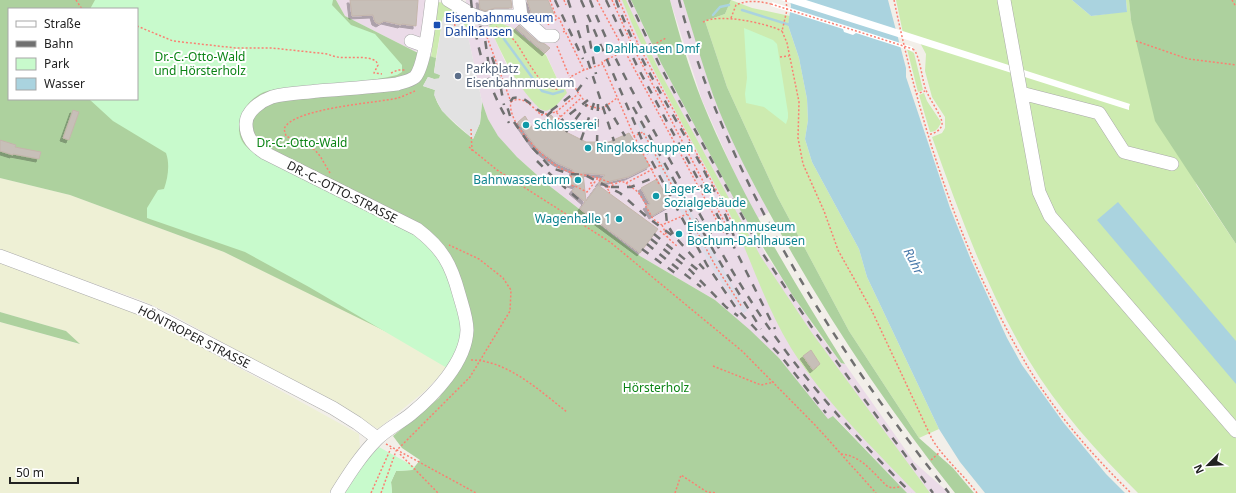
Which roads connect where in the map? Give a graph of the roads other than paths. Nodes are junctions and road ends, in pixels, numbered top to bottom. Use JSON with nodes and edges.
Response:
{"nodes":[{"id":1,"x":432,"y":0,"type":"edge"},
{"id":2,"x":448,"y":0,"type":"edge"},
{"id":3,"x":520,"y":0,"type":"edge"},
{"id":4,"x":1004,"y":0,"type":"edge"},
{"id":5,"x":521,"y":16,"type":"junction"},
{"id":6,"x":419,"y":26,"type":"dead end"},
{"id":7,"x":559,"y":33,"type":"road end"},
{"id":8,"x":417,"y":43,"type":"junction"},
{"id":9,"x":1021,"y":93,"type":"junction"},
{"id":10,"x":1172,"y":164,"type":"dead end"},
{"id":11,"x":0,"y":256,"type":"edge"},
{"id":12,"x":1236,"y":431,"type":"edge"},
{"id":13,"x":377,"y":438,"type":"junction"},
{"id":14,"x":337,"y":493,"type":"edge"}],
"edges":[{"from":1,"to":8,"type":"street"},
{"from":2,"to":5,"type":"street"},
{"from":3,"to":5,"type":"street"},
{"from":4,"to":9,"type":"street"},
{"from":5,"to":7,"type":"street"},
{"from":6,"to":8,"type":"street"},
{"from":8,"to":13,"type":"street","name":"DR.-C.-OTTO-STRASSE"},
{"from":9,"to":10,"type":"street"},
{"from":9,"to":12,"type":"street"},
{"from":11,"to":13,"type":"street","name":"HÖNTROPER STRASSE"},
{"from":13,"to":14,"type":"street","name":"DR.-C.-OTTO-STRASSE"}]}
